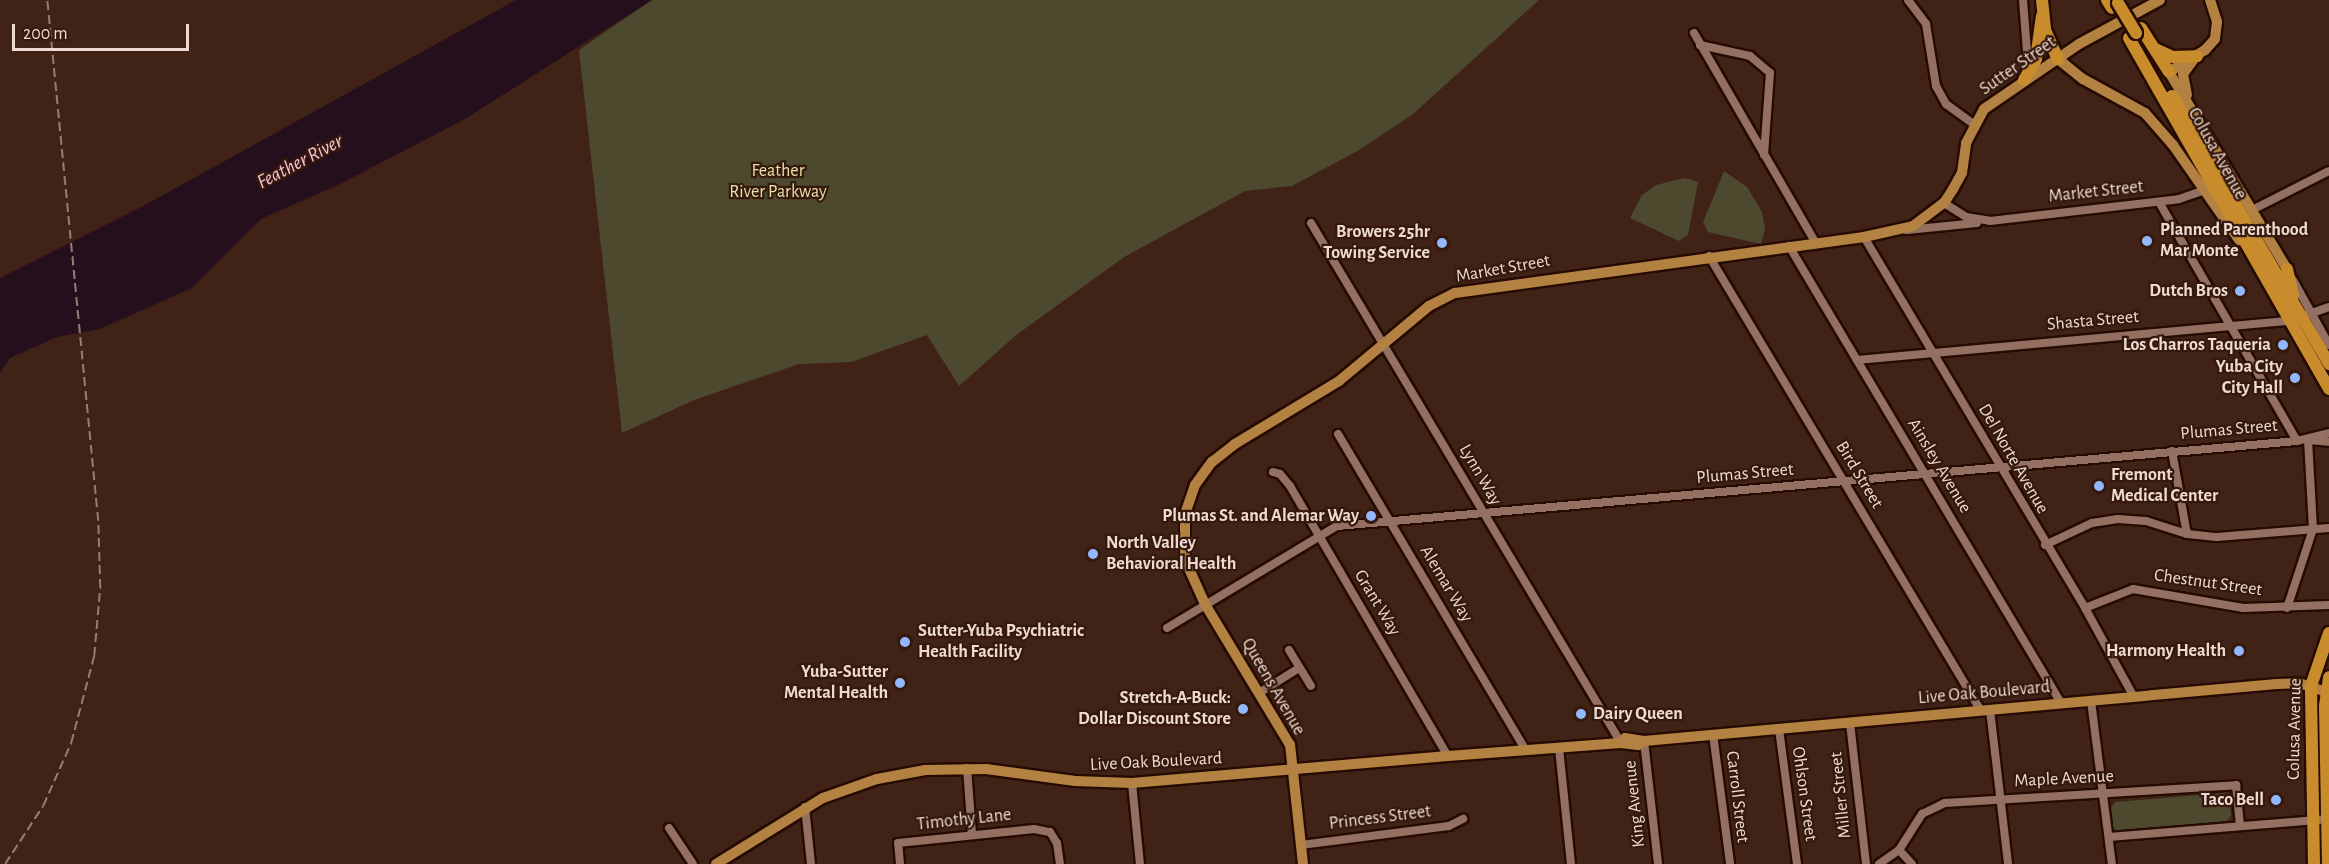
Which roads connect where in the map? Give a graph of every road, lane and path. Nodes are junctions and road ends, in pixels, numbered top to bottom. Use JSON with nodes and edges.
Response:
{"nodes":[{"id":1,"x":1908,"y":0,"type":"edge"},
{"id":2,"x":2024,"y":0,"type":"edge"},
{"id":3,"x":2042,"y":0,"type":"edge"},
{"id":4,"x":2160,"y":0,"type":"edge"},
{"id":5,"x":2210,"y":0,"type":"edge"},
{"id":6,"x":2115,"y":2,"type":"edge"},
{"id":7,"x":2042,"y":16,"type":"junction"},
{"id":8,"x":1694,"y":33,"type":"dead end"},
{"id":9,"x":2135,"y":33,"type":"junction"},
{"id":10,"x":1700,"y":45,"type":"junction"},
{"id":11,"x":2154,"y":49,"type":"junction"},
{"id":12,"x":2027,"y":52,"type":"dead end"},
{"id":13,"x":2197,"y":56,"type":"junction"},
{"id":14,"x":2058,"y":59,"type":"junction"},
{"id":15,"x":2169,"y":72,"type":"junction"},
{"id":16,"x":2024,"y":80,"type":"junction"},
{"id":17,"x":2190,"y":107,"type":"junction"},
{"id":18,"x":1974,"y":124,"type":"junction"},
{"id":19,"x":1764,"y":155,"type":"junction"},
{"id":20,"x":2329,"y":171,"type":"edge"},
{"id":21,"x":2205,"y":190,"type":"junction"},
{"id":22,"x":2159,"y":202,"type":"junction"},
{"id":23,"x":1944,"y":203,"type":"junction"},
{"id":24,"x":2252,"y":210,"type":"junction"},
{"id":25,"x":1990,"y":221,"type":"junction"},
{"id":26,"x":1311,"y":223,"type":"dead end"},
{"id":27,"x":1897,"y":231,"type":"junction"},
{"id":28,"x":1864,"y":237,"type":"junction"},
{"id":29,"x":1815,"y":242,"type":"junction"},
{"id":30,"x":1789,"y":246,"type":"junction"},
{"id":31,"x":2250,"y":254,"type":"junction"},
{"id":32,"x":1709,"y":256,"type":"junction"},
{"id":33,"x":2287,"y":269,"type":"junction"},
{"id":34,"x":2293,"y":303,"type":"junction"},
{"id":35,"x":2329,"y":307,"type":"edge"},
{"id":36,"x":2307,"y":317,"type":"junction"},
{"id":37,"x":2289,"y":321,"type":"junction"},
{"id":38,"x":2232,"y":325,"type":"junction"},
{"id":39,"x":1383,"y":342,"type":"junction"},
{"id":40,"x":2329,"y":345,"type":"edge"},
{"id":41,"x":1932,"y":351,"type":"junction"},
{"id":42,"x":1857,"y":360,"type":"junction"},
{"id":43,"x":2329,"y":364,"type":"edge"},
{"id":44,"x":2329,"y":389,"type":"edge"},
{"id":45,"x":2329,"y":433,"type":"edge"},
{"id":46,"x":1338,"y":434,"type":"dead end"},
{"id":47,"x":2308,"y":440,"type":"junction"},
{"id":48,"x":2297,"y":441,"type":"junction"},
{"id":49,"x":2329,"y":442,"type":"edge"},
{"id":50,"x":2172,"y":451,"type":"junction"},
{"id":51,"x":1998,"y":467,"type":"junction"},
{"id":52,"x":1273,"y":472,"type":"dead end"},
{"id":53,"x":1926,"y":476,"type":"junction"},
{"id":54,"x":1844,"y":482,"type":"junction"},
{"id":55,"x":1483,"y":513,"type":"junction"},
{"id":56,"x":1389,"y":522,"type":"junction"},
{"id":57,"x":2329,"y":528,"type":"edge"},
{"id":58,"x":2313,"y":529,"type":"junction"},
{"id":59,"x":2187,"y":534,"type":"junction"},
{"id":60,"x":1318,"y":536,"type":"junction"},
{"id":61,"x":2045,"y":546,"type":"junction"},
{"id":62,"x":1205,"y":604,"type":"junction"},
{"id":63,"x":2329,"y":605,"type":"edge"},
{"id":64,"x":2085,"y":608,"type":"junction"},
{"id":65,"x":2287,"y":608,"type":"junction"},
{"id":66,"x":1167,"y":628,"type":"dead end"},
{"id":67,"x":2329,"y":633,"type":"edge"},
{"id":68,"x":1289,"y":650,"type":"dead end"},
{"id":69,"x":1299,"y":668,"type":"junction"},
{"id":70,"x":2329,"y":677,"type":"edge"},
{"id":71,"x":1311,"y":686,"type":"dead end"},
{"id":72,"x":2311,"y":686,"type":"junction"},
{"id":73,"x":1259,"y":693,"type":"junction"},
{"id":74,"x":2328,"y":693,"type":"edge"},
{"id":75,"x":2134,"y":698,"type":"junction"},
{"id":76,"x":2091,"y":701,"type":"junction"},
{"id":77,"x":2061,"y":703,"type":"junction"},
{"id":78,"x":1985,"y":710,"type":"junction"},
{"id":79,"x":1850,"y":723,"type":"junction"},
{"id":80,"x":1779,"y":729,"type":"junction"},
{"id":81,"x":1713,"y":734,"type":"junction"},
{"id":82,"x":1644,"y":741,"type":"junction"},
{"id":83,"x":1621,"y":743,"type":"junction"},
{"id":84,"x":1559,"y":748,"type":"junction"},
{"id":85,"x":1526,"y":750,"type":"junction"},
{"id":86,"x":1449,"y":756,"type":"junction"},
{"id":87,"x":967,"y":768,"type":"junction"},
{"id":88,"x":1293,"y":770,"type":"junction"},
{"id":89,"x":1132,"y":783,"type":"junction"},
{"id":90,"x":2104,"y":794,"type":"junction"},
{"id":91,"x":2000,"y":798,"type":"junction"},
{"id":92,"x":805,"y":807,"type":"junction"},
{"id":93,"x":1463,"y":819,"type":"dead end"},
{"id":94,"x":2328,"y":819,"type":"edge"},
{"id":95,"x":2313,"y":821,"type":"junction"},
{"id":96,"x":2240,"y":826,"type":"junction"},
{"id":97,"x":669,"y":828,"type":"dead end"},
{"id":98,"x":972,"y":835,"type":"junction"},
{"id":99,"x":2109,"y":837,"type":"junction"},
{"id":100,"x":1300,"y":845,"type":"junction"},
{"id":101,"x":1899,"y":850,"type":"junction"},
{"id":102,"x":693,"y":864,"type":"edge"},
{"id":103,"x":716,"y":864,"type":"edge"},
{"id":104,"x":811,"y":864,"type":"edge"},
{"id":105,"x":900,"y":864,"type":"edge"},
{"id":106,"x":1060,"y":864,"type":"edge"},
{"id":107,"x":1140,"y":864,"type":"edge"},
{"id":108,"x":1303,"y":864,"type":"edge"},
{"id":109,"x":1571,"y":864,"type":"edge"},
{"id":110,"x":1658,"y":864,"type":"edge"},
{"id":111,"x":1730,"y":864,"type":"edge"},
{"id":112,"x":1797,"y":864,"type":"edge"},
{"id":113,"x":1866,"y":864,"type":"edge"},
{"id":114,"x":1879,"y":864,"type":"edge"},
{"id":115,"x":1912,"y":864,"type":"edge"},
{"id":116,"x":2008,"y":864,"type":"edge"},
{"id":117,"x":2112,"y":864,"type":"edge"},
{"id":118,"x":2314,"y":864,"type":"edge"},
{"id":119,"x":2328,"y":864,"type":"edge"}],
"edges":[{"from":1,"to":18,"type":"street"},
{"from":2,"to":12,"type":"street"},
{"from":3,"to":7,"type":"highway"},
{"from":4,"to":14,"type":"main road","name":"Sutter Street"},
{"from":5,"to":13,"type":"main road"},
{"from":6,"to":9,"type":"highway","name":"Colusa Avenue","bridge":true},
{"from":7,"to":14,"type":"highway"},
{"from":7,"to":16,"type":"highway"},
{"from":8,"to":10,"type":"street"},
{"from":9,"to":11,"type":"highway"},
{"from":9,"to":31,"type":"highway","name":"Colusa Avenue"},
{"from":9,"to":34,"type":"highway","name":"Colusa Avenue"},
{"from":10,"to":19,"type":"street"},
{"from":10,"to":19,"type":"street"},
{"from":11,"to":13,"type":"highway"},
{"from":11,"to":15,"type":"highway"},
{"from":13,"to":15,"type":"main road"},
{"from":13,"to":17,"type":"main road"},
{"from":14,"to":16,"type":"main road","name":"Sutter Street"},
{"from":14,"to":21,"type":"main road"},
{"from":15,"to":17,"type":"main road","name":"Colusa Avenue"},
{"from":16,"to":18,"type":"main road","name":"Sutter Street"},
{"from":17,"to":24,"type":"main road","name":"Colusa Avenue"},
{"from":18,"to":23,"type":"main road","name":"Sutter Street"},
{"from":19,"to":29,"type":"street"},
{"from":20,"to":24,"type":"street"},
{"from":21,"to":22,"type":"street","name":"Market Street"},
{"from":21,"to":31,"type":"main road"},
{"from":22,"to":25,"type":"street","name":"Market Street"},
{"from":22,"to":38,"type":"street"},
{"from":23,"to":25,"type":"street","name":"Market Street"},
{"from":23,"to":27,"type":"main road","name":"Market Street"},
{"from":24,"to":33,"type":"main road","name":"Colusa Avenue"},
{"from":25,"to":27,"type":"street","name":"Market Street"},
{"from":26,"to":39,"type":"street","name":"Lynn Way"},
{"from":27,"to":28,"type":"main road","name":"Market Street"},
{"from":28,"to":29,"type":"main road","name":"Market Street"},
{"from":28,"to":41,"type":"street","name":"Del Norte Avenue"},
{"from":29,"to":30,"type":"main road","name":"Market Street"},
{"from":30,"to":32,"type":"main road","name":"Market Street"},
{"from":30,"to":42,"type":"street","name":"Ainsley Avenue"},
{"from":31,"to":37,"type":"highway","name":"Colusa Avenue"},
{"from":32,"to":39,"type":"main road","name":"Market Street"},
{"from":32,"to":54,"type":"street","name":"Bird Street"},
{"from":33,"to":34,"type":"highway"},
{"from":33,"to":36,"type":"street","name":"Colusa Avenue"},
{"from":34,"to":36,"type":"highway","name":"Colusa Avenue"},
{"from":35,"to":36,"type":"street","name":"Shasta Street"},
{"from":36,"to":37,"type":"street","name":"Shasta Street"},
{"from":36,"to":40,"type":"street","name":"Colusa Avenue"},
{"from":36,"to":43,"type":"highway","name":"Colusa Avenue"},
{"from":37,"to":38,"type":"street","name":"Shasta Street"},
{"from":37,"to":44,"type":"highway","name":"Colusa Avenue"},
{"from":38,"to":41,"type":"street","name":"Shasta Street"},
{"from":38,"to":48,"type":"street"},
{"from":39,"to":55,"type":"street","name":"Lynn Way"},
{"from":39,"to":62,"type":"main road","name":"Market Street"},
{"from":41,"to":42,"type":"street","name":"Shasta Street"},
{"from":41,"to":51,"type":"street","name":"Del Norte Avenue"},
{"from":42,"to":53,"type":"street","name":"Ainsley Avenue"},
{"from":45,"to":47,"type":"street","name":"Plumas Street"},
{"from":46,"to":56,"type":"street","name":"Alemar Way"},
{"from":47,"to":48,"type":"street","name":"Plumas Street"},
{"from":47,"to":49,"type":"street","name":"Plumas Street"},
{"from":47,"to":58,"type":"street"},
{"from":48,"to":50,"type":"street","name":"Plumas Street"},
{"from":50,"to":51,"type":"street","name":"Plumas Street"},
{"from":50,"to":59,"type":"street"},
{"from":51,"to":53,"type":"street","name":"Plumas Street"},
{"from":51,"to":61,"type":"street","name":"Del Norte Avenue"},
{"from":52,"to":60,"type":"street","name":"Grant Way"},
{"from":53,"to":54,"type":"street","name":"Plumas Street"},
{"from":53,"to":77,"type":"street","name":"Ainsley Avenue"},
{"from":54,"to":55,"type":"street","name":"Plumas Street"},
{"from":54,"to":78,"type":"street","name":"Bird Street"},
{"from":55,"to":56,"type":"street","name":"Plumas Street"},
{"from":55,"to":83,"type":"street","name":"Lynn Way"},
{"from":56,"to":60,"type":"street","name":"Plumas Street"},
{"from":56,"to":85,"type":"street","name":"Alemar Way"},
{"from":57,"to":58,"type":"street"},
{"from":58,"to":59,"type":"street"},
{"from":58,"to":65,"type":"street"},
{"from":59,"to":61,"type":"street"},
{"from":60,"to":62,"type":"street","name":"Plumas Street"},
{"from":60,"to":86,"type":"street","name":"Grant Way"},
{"from":61,"to":64,"type":"street","name":"Del Norte Avenue"},
{"from":62,"to":66,"type":"street","name":"Plumas Street"},
{"from":62,"to":73,"type":"main road","name":"Queens Avenue"},
{"from":63,"to":65,"type":"street","name":"Chestnut Street"},
{"from":64,"to":65,"type":"street","name":"Chestnut Street"},
{"from":64,"to":75,"type":"street","name":"Del Norte Avenue"},
{"from":67,"to":72,"type":"highway","name":"Colusa Avenue"},
{"from":68,"to":69,"type":"street"},
{"from":69,"to":71,"type":"street"},
{"from":69,"to":73,"type":"street"},
{"from":70,"to":74,"type":"highway","name":"Colusa Avenue"},
{"from":72,"to":74,"type":"main road","name":"Live Oak Boulevard"},
{"from":72,"to":75,"type":"main road","name":"Live Oak Boulevard"},
{"from":72,"to":95,"type":"highway","name":"Colusa Avenue"},
{"from":73,"to":88,"type":"main road","name":"Queens Avenue"},
{"from":74,"to":94,"type":"highway","name":"Colusa Avenue"},
{"from":75,"to":76,"type":"main road","name":"Live Oak Boulevard"},
{"from":76,"to":77,"type":"main road","name":"Live Oak Boulevard"},
{"from":76,"to":90,"type":"street"},
{"from":77,"to":78,"type":"main road","name":"Live Oak Boulevard"},
{"from":78,"to":79,"type":"main road","name":"Live Oak Boulevard"},
{"from":78,"to":91,"type":"street","name":"Bird Street"},
{"from":79,"to":80,"type":"main road","name":"Live Oak Boulevard"},
{"from":79,"to":113,"type":"street","name":"Miller Street"},
{"from":80,"to":81,"type":"main road","name":"Live Oak Boulevard"},
{"from":80,"to":112,"type":"street","name":"Ohlson Street"},
{"from":81,"to":82,"type":"main road","name":"Live Oak Boulevard"},
{"from":81,"to":111,"type":"street","name":"Carroll Street"},
{"from":82,"to":83,"type":"main road","name":"Live Oak Boulevard"},
{"from":82,"to":110,"type":"street","name":"King Avenue"},
{"from":83,"to":84,"type":"main road","name":"Live Oak Boulevard"},
{"from":84,"to":85,"type":"main road","name":"Live Oak Boulevard"},
{"from":84,"to":109,"type":"street"},
{"from":85,"to":86,"type":"main road","name":"Live Oak Boulevard"},
{"from":86,"to":88,"type":"main road","name":"Live Oak Boulevard"},
{"from":87,"to":89,"type":"main road","name":"Live Oak Boulevard"},
{"from":87,"to":92,"type":"main road","name":"Live Oak Boulevard"},
{"from":87,"to":98,"type":"street"},
{"from":88,"to":89,"type":"main road","name":"Live Oak Boulevard"},
{"from":88,"to":100,"type":"main road","name":"Queens Avenue"},
{"from":89,"to":107,"type":"street"},
{"from":90,"to":91,"type":"street","name":"Maple Avenue"},
{"from":90,"to":96,"type":"street","name":"Maple Avenue"},
{"from":90,"to":99,"type":"street"},
{"from":91,"to":101,"type":"street","name":"Maple Avenue"},
{"from":91,"to":116,"type":"street","name":"Bird Street"},
{"from":92,"to":103,"type":"main road","name":"Live Oak Boulevard"},
{"from":92,"to":104,"type":"street"},
{"from":93,"to":100,"type":"street","name":"Princess Street"},
{"from":94,"to":95,"type":"street"},
{"from":94,"to":119,"type":"highway","name":"Colusa Avenue"},
{"from":95,"to":96,"type":"street"},
{"from":95,"to":118,"type":"highway","name":"Colusa Avenue"},
{"from":96,"to":99,"type":"street"},
{"from":97,"to":102,"type":"street"},
{"from":98,"to":105,"type":"street","name":"Timothy Lane"},
{"from":98,"to":106,"type":"street","name":"Timothy Lane"},
{"from":99,"to":117,"type":"street"},
{"from":100,"to":108,"type":"main road","name":"Queens Avenue"},
{"from":101,"to":114,"type":"street","name":"Maple Avenue"},
{"from":101,"to":115,"type":"street"}]}
